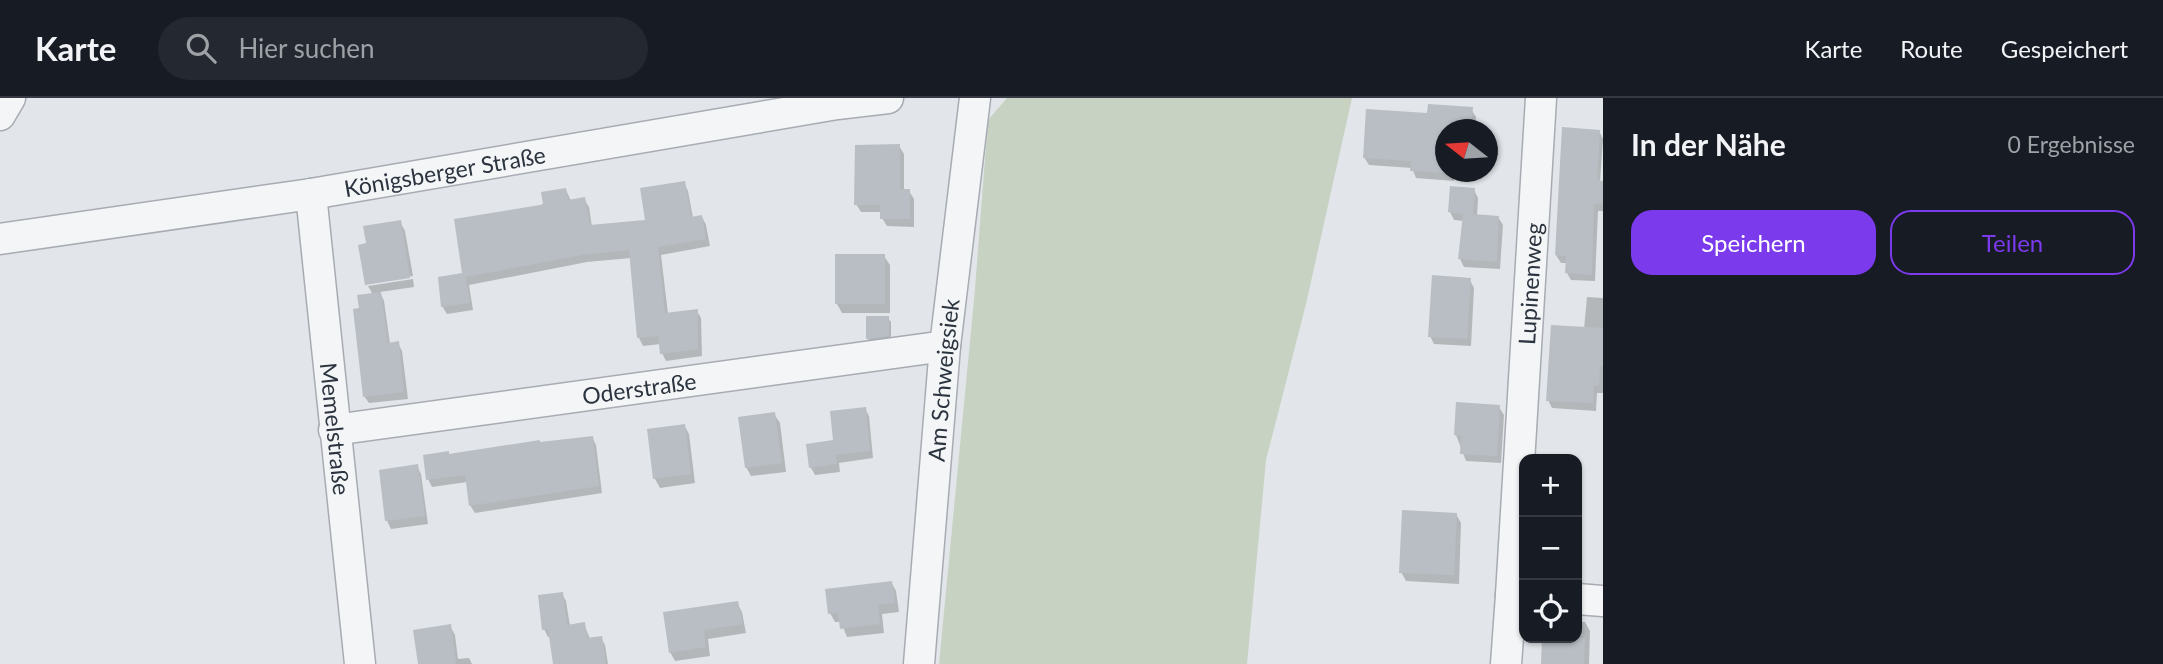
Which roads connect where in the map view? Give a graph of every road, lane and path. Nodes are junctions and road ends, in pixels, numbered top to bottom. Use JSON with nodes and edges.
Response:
{"nodes":[{"id":1,"x":10,"y":98,"type":"edge"},
{"id":2,"x":888,"y":98,"type":"edge"},
{"id":3,"x":975,"y":98,"type":"edge"},
{"id":4,"x":1541,"y":98,"type":"edge"},
{"id":5,"x":0,"y":115,"type":"edge"},
{"id":6,"x":311,"y":194,"type":"junction"},
{"id":7,"x":0,"y":239,"type":"edge"},
{"id":8,"x":945,"y":346,"type":"junction"},
{"id":9,"x":334,"y":430,"type":"junction"},
{"id":10,"x":1517,"y":595,"type":"edge"},
{"id":11,"x":1582,"y":599,"type":"edge"},
{"id":12,"x":1603,"y":601,"type":"edge"},
{"id":13,"x":914,"y":663,"type":"edge"},
{"id":14,"x":360,"y":664,"type":"edge"},
{"id":15,"x":1506,"y":664,"type":"edge"}],
"edges":[{"from":1,"to":5,"type":"street"},
{"from":2,"to":6,"type":"street","name":"Königsberger Straße"},
{"from":3,"to":8,"type":"street","name":"Am Schweigsiek"},
{"from":4,"to":10,"type":"street","name":"Lupinenweg"},
{"from":6,"to":7,"type":"street","name":"Königsberger Straße"},
{"from":6,"to":9,"type":"street","name":"Memelstraße"},
{"from":8,"to":9,"type":"street","name":"Oderstraße"},
{"from":8,"to":13,"type":"street","name":"Am Schweigsiek"},
{"from":9,"to":14,"type":"street","name":"Memelstraße"},
{"from":10,"to":15,"type":"street","name":"Lupinenweg"},
{"from":11,"to":12,"type":"street"}]}
